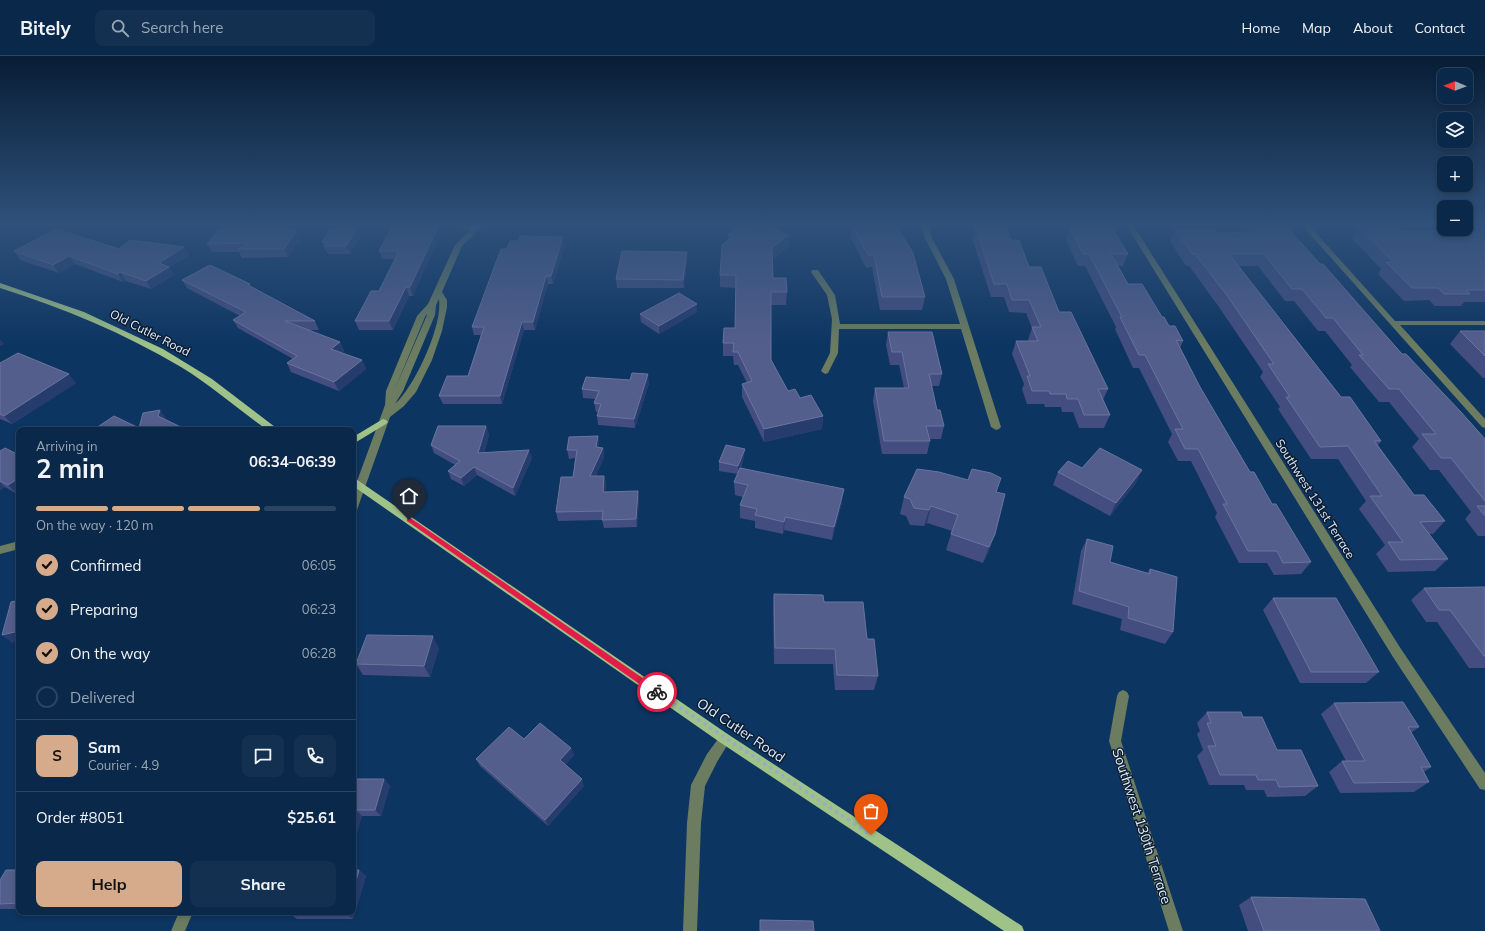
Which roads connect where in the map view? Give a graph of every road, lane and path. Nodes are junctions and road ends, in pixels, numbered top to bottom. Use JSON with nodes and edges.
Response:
{"nodes":[{"id":1,"x":451,"y":264,"type":"edge"},
{"id":2,"x":942,"y":264,"type":"edge"},
{"id":3,"x":1154,"y":264,"type":"edge"},
{"id":4,"x":1339,"y":264,"type":"edge"},
{"id":5,"x":815,"y":272,"type":"dead end"},
{"id":6,"x":0,"y":285,"type":"edge"},
{"id":7,"x":438,"y":292,"type":"junction"},
{"id":8,"x":1485,"y":323,"type":"edge"},
{"id":9,"x":1393,"y":324,"type":"junction"},
{"id":10,"x":965,"y":326,"type":"junction"},
{"id":11,"x":837,"y":327,"type":"junction"},
{"id":12,"x":825,"y":371,"type":"dead end"},
{"id":13,"x":384,"y":418,"type":"junction"},
{"id":14,"x":1485,"y":425,"type":"edge"},
{"id":15,"x":270,"y":427,"type":"edge"},
{"id":16,"x":996,"y":427,"type":"dead end"},
{"id":17,"x":356,"y":439,"type":"edge"},
{"id":18,"x":356,"y":483,"type":"edge"},
{"id":19,"x":16,"y":545,"type":"edge"},
{"id":20,"x":0,"y":550,"type":"edge"},
{"id":21,"x":1123,"y":696,"type":"dead end"},
{"id":22,"x":725,"y":739,"type":"junction"},
{"id":23,"x":1485,"y":784,"type":"edge"},
{"id":24,"x":185,"y":915,"type":"edge"},
{"id":25,"x":178,"y":931,"type":"edge"},
{"id":26,"x":690,"y":931,"type":"edge"},
{"id":27,"x":1017,"y":931,"type":"edge"},
{"id":28,"x":1176,"y":931,"type":"edge"}],
"edges":[{"from":1,"to":7,"type":"street"},
{"from":2,"to":10,"type":"street"},
{"from":3,"to":23,"type":"street","name":"Southwest 131st Terrace"},
{"from":4,"to":9,"type":"street"},
{"from":5,"to":11,"type":"street"},
{"from":6,"to":15,"type":"main road","name":"Old Cutler Road"},
{"from":7,"to":13,"type":"street"},
{"from":7,"to":13,"type":"street"},
{"from":8,"to":9,"type":"street"},
{"from":9,"to":14,"type":"street"},
{"from":10,"to":11,"type":"street"},
{"from":10,"to":16,"type":"street"},
{"from":11,"to":12,"type":"street"},
{"from":13,"to":17,"type":"main road"},
{"from":13,"to":18,"type":"street"},
{"from":18,"to":22,"type":"main road","name":"Old Cutler Road"},
{"from":19,"to":20,"type":"street"},
{"from":21,"to":28,"type":"street","name":"Southwest 130th Terrace"},
{"from":22,"to":26,"type":"street"},
{"from":22,"to":27,"type":"main road","name":"Old Cutler Road"},
{"from":24,"to":25,"type":"street"}]}
